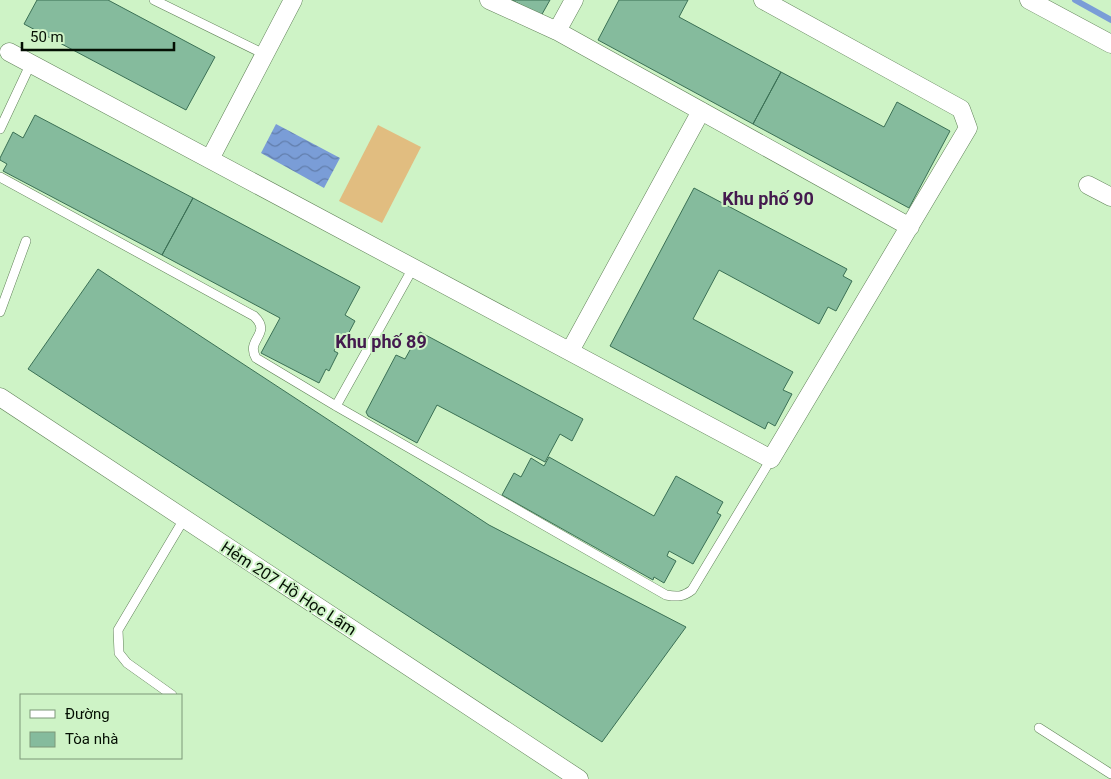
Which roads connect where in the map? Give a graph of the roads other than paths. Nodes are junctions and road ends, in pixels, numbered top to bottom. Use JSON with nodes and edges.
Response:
{"nodes":[{"id":1,"x":154,"y":0,"type":"edge"},
{"id":2,"x":293,"y":0,"type":"edge"},
{"id":3,"x":489,"y":0,"type":"edge"},
{"id":4,"x":574,"y":0,"type":"edge"},
{"id":5,"x":763,"y":0,"type":"edge"},
{"id":6,"x":1029,"y":0,"type":"edge"},
{"id":7,"x":557,"y":31,"type":"junction"},
{"id":8,"x":1111,"y":44,"type":"edge"},
{"id":9,"x":9,"y":52,"type":"dead end"},
{"id":10,"x":264,"y":54,"type":"junction"},
{"id":11,"x":31,"y":63,"type":"junction"},
{"id":12,"x":701,"y":111,"type":"junction"},
{"id":13,"x":0,"y":129,"type":"edge"},
{"id":14,"x":210,"y":159,"type":"junction"},
{"id":15,"x":0,"y":177,"type":"edge"},
{"id":16,"x":1088,"y":185,"type":"dead end"},
{"id":17,"x":1111,"y":197,"type":"edge"},
{"id":18,"x":910,"y":227,"type":"junction"},
{"id":19,"x":26,"y":241,"type":"dead end"},
{"id":20,"x":413,"y":268,"type":"junction"},
{"id":21,"x":0,"y":312,"type":"edge"},
{"id":22,"x":570,"y":351,"type":"junction"},
{"id":23,"x":0,"y":397,"type":"edge"},
{"id":24,"x":336,"y":406,"type":"junction"},
{"id":25,"x":771,"y":459,"type":"junction"},
{"id":26,"x":184,"y":519,"type":"junction"},
{"id":27,"x":171,"y":694,"type":"edge"},
{"id":28,"x":1039,"y":728,"type":"dead end"},
{"id":29,"x":1111,"y":774,"type":"edge"},
{"id":30,"x":579,"y":779,"type":"edge"}],
"edges":[{"from":1,"to":10,"type":"lane"},
{"from":2,"to":10,"type":"street"},
{"from":3,"to":7,"type":"street"},
{"from":4,"to":7,"type":"street"},
{"from":5,"to":18,"type":"street"},
{"from":6,"to":8,"type":"street"},
{"from":7,"to":12,"type":"street"},
{"from":9,"to":11,"type":"street"},
{"from":10,"to":14,"type":"street"},
{"from":11,"to":13,"type":"lane"},
{"from":11,"to":14,"type":"street"},
{"from":12,"to":18,"type":"street"},
{"from":12,"to":22,"type":"street"},
{"from":14,"to":20,"type":"street"},
{"from":15,"to":24,"type":"lane"},
{"from":16,"to":17,"type":"street"},
{"from":18,"to":25,"type":"street"},
{"from":19,"to":21,"type":"lane"},
{"from":20,"to":22,"type":"street"},
{"from":20,"to":24,"type":"lane"},
{"from":22,"to":25,"type":"street"},
{"from":23,"to":26,"type":"street","name":"Hẻm 207 Hồ Học Lãm"},
{"from":24,"to":25,"type":"lane"},
{"from":26,"to":27,"type":"lane"},
{"from":26,"to":30,"type":"street","name":"Hẻm 207 Hồ Học Lãm"},
{"from":28,"to":29,"type":"lane"}]}
